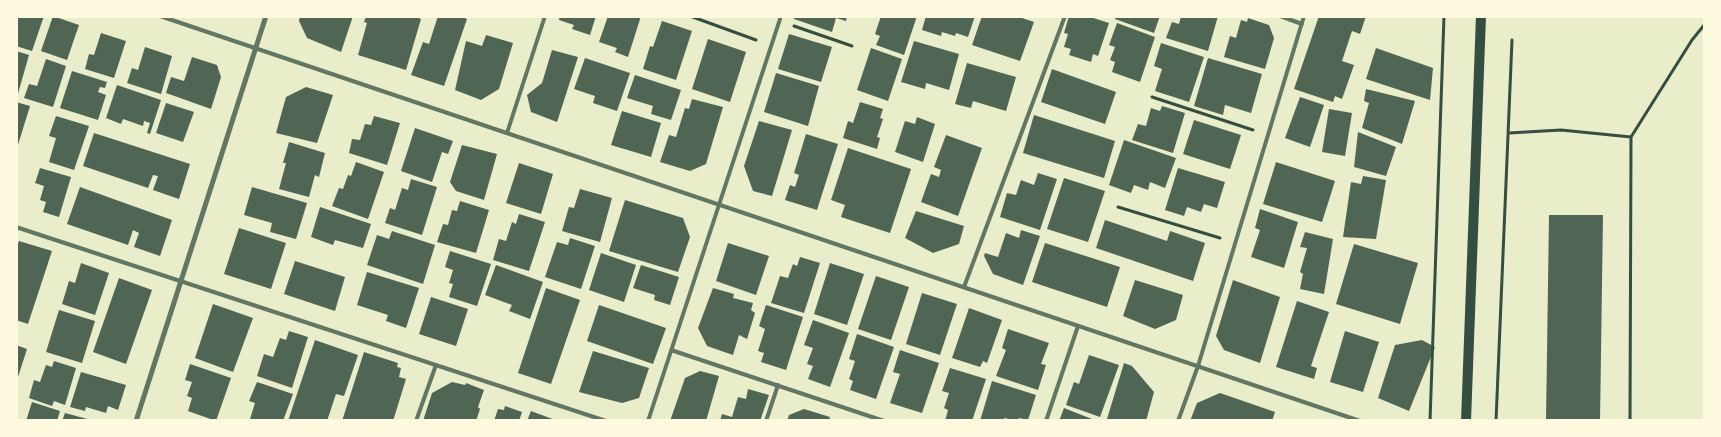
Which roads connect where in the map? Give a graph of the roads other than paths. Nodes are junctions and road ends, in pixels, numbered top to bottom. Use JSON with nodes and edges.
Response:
{"nodes":[{"id":1,"x":160,"y":16,"type":"edge"},
{"id":2,"x":266,"y":16,"type":"edge"},
{"id":3,"x":545,"y":16,"type":"edge"},
{"id":4,"x":1065,"y":16,"type":"edge"},
{"id":5,"x":1280,"y":16,"type":"edge"},
{"id":6,"x":1304,"y":16,"type":"edge"},
{"id":7,"x":1481,"y":16,"type":"edge"},
{"id":8,"x":780,"y":18,"type":"edge"},
{"id":9,"x":1302,"y":24,"type":"junction"},
{"id":10,"x":256,"y":49,"type":"junction"},
{"id":11,"x":507,"y":133,"type":"junction"},
{"id":12,"x":719,"y":205,"type":"junction"},
{"id":13,"x":16,"y":227,"type":"edge"},
{"id":14,"x":181,"y":281,"type":"junction"},
{"id":15,"x":964,"y":287,"type":"junction"},
{"id":16,"x":1078,"y":326,"type":"junction"},
{"id":17,"x":671,"y":350,"type":"junction"},
{"id":18,"x":436,"y":365,"type":"junction"},
{"id":19,"x":1198,"y":366,"type":"junction"},
{"id":20,"x":778,"y":385,"type":"junction"},
{"id":21,"x":136,"y":421,"type":"edge"},
{"id":22,"x":416,"y":421,"type":"edge"},
{"id":23,"x":606,"y":421,"type":"edge"},
{"id":24,"x":648,"y":421,"type":"edge"},
{"id":25,"x":766,"y":421,"type":"edge"},
{"id":26,"x":884,"y":421,"type":"edge"},
{"id":27,"x":1046,"y":421,"type":"edge"},
{"id":28,"x":1178,"y":421,"type":"edge"},
{"id":29,"x":1360,"y":421,"type":"edge"},
{"id":30,"x":1466,"y":421,"type":"edge"}],
"edges":[{"from":1,"to":10,"type":"lane"},
{"from":2,"to":10,"type":"street"},
{"from":3,"to":11,"type":"lane"},
{"from":4,"to":15,"type":"lane"},
{"from":5,"to":9,"type":"lane"},
{"from":6,"to":9,"type":"lane"},
{"from":7,"to":30,"type":"main road"},
{"from":8,"to":12,"type":"lane"},
{"from":9,"to":19,"type":"lane"},
{"from":10,"to":11,"type":"lane"},
{"from":10,"to":14,"type":"street"},
{"from":11,"to":12,"type":"lane"},
{"from":12,"to":15,"type":"lane"},
{"from":12,"to":17,"type":"lane"},
{"from":13,"to":14,"type":"lane"},
{"from":14,"to":18,"type":"lane"},
{"from":14,"to":21,"type":"street"},
{"from":15,"to":16,"type":"lane"},
{"from":16,"to":19,"type":"lane"},
{"from":16,"to":27,"type":"lane"},
{"from":17,"to":20,"type":"lane"},
{"from":17,"to":24,"type":"lane"},
{"from":18,"to":22,"type":"lane"},
{"from":18,"to":23,"type":"lane"},
{"from":19,"to":28,"type":"lane"},
{"from":19,"to":29,"type":"lane"},
{"from":20,"to":25,"type":"lane"},
{"from":20,"to":26,"type":"lane"}]}
